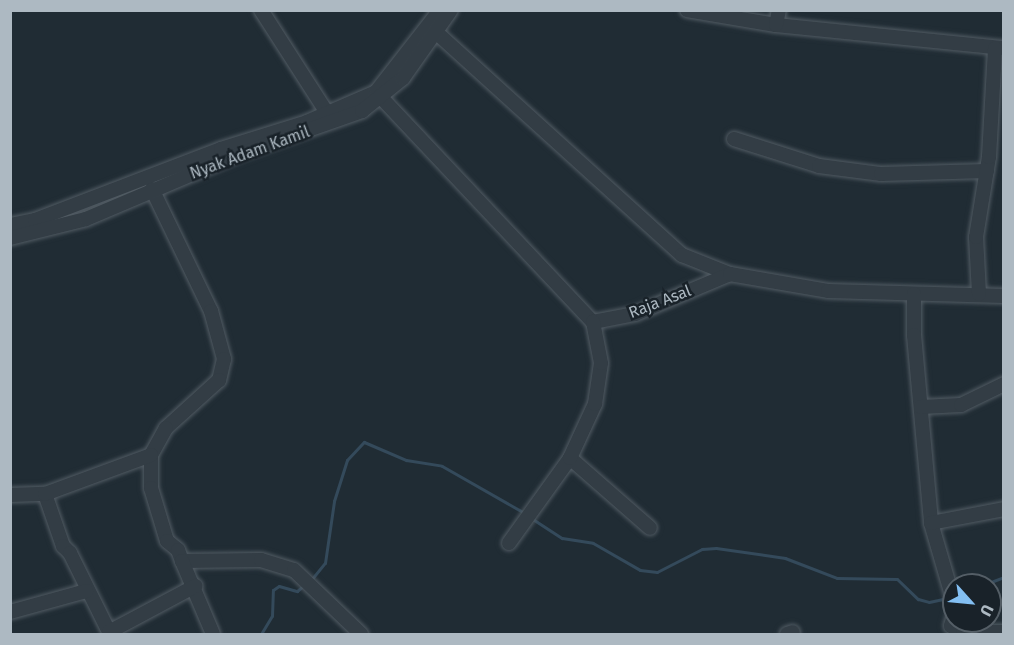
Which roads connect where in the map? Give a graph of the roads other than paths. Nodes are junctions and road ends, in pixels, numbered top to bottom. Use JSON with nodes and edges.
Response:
{"nodes":[{"id":1,"x":261,"y":10,"type":"edge"},
{"id":2,"x":440,"y":10,"type":"edge"},
{"id":3,"x":452,"y":10,"type":"edge"},
{"id":4,"x":687,"y":10,"type":"edge"},
{"id":5,"x":779,"y":10,"type":"edge"},
{"id":6,"x":776,"y":26,"type":"junction"},
{"id":7,"x":437,"y":33,"type":"junction"},
{"id":8,"x":1000,"y":48,"type":"edge"},
{"id":9,"x":415,"y":54,"type":"junction"},
{"id":10,"x":380,"y":94,"type":"junction"},
{"id":11,"x":331,"y":118,"type":"junction"},
{"id":12,"x":997,"y":123,"type":"edge"},
{"id":13,"x":734,"y":139,"type":"dead end"},
{"id":14,"x":987,"y":171,"type":"junction"},
{"id":15,"x":152,"y":189,"type":"junction"},
{"id":16,"x":10,"y":225,"type":"edge"},
{"id":17,"x":10,"y":238,"type":"edge"},
{"id":18,"x":730,"y":274,"type":"junction"},
{"id":19,"x":914,"y":294,"type":"junction"},
{"id":20,"x":979,"y":294,"type":"junction"},
{"id":21,"x":1004,"y":296,"type":"edge"},
{"id":22,"x":593,"y":322,"type":"junction"},
{"id":23,"x":1004,"y":384,"type":"edge"},
{"id":24,"x":921,"y":407,"type":"junction"},
{"id":25,"x":151,"y":454,"type":"junction"},
{"id":26,"x":570,"y":458,"type":"junction"},
{"id":27,"x":45,"y":494,"type":"junction"},
{"id":28,"x":10,"y":495,"type":"edge"},
{"id":29,"x":1004,"y":509,"type":"edge"},
{"id":30,"x":932,"y":523,"type":"junction"},
{"id":31,"x":650,"y":528,"type":"dead end"},
{"id":32,"x":509,"y":543,"type":"dead end"},
{"id":33,"x":182,"y":561,"type":"junction"},
{"id":34,"x":946,"y":573,"type":"edge"},
{"id":35,"x":195,"y":586,"type":"junction"},
{"id":36,"x":86,"y":591,"type":"junction"},
{"id":37,"x":10,"y":612,"type":"edge"},
{"id":38,"x":110,"y":633,"type":"edge"},
{"id":39,"x":970,"y":633,"type":"edge"},
{"id":40,"x":988,"y":633,"type":"edge"},
{"id":41,"x":213,"y":634,"type":"edge"},
{"id":42,"x":361,"y":634,"type":"edge"}],
"edges":[{"from":1,"to":11,"type":"street"},
{"from":2,"to":9,"type":"street"},
{"from":3,"to":7,"type":"street","name":"Nyak Adam Kamil"},
{"from":4,"to":6,"type":"street"},
{"from":5,"to":6,"type":"street"},
{"from":6,"to":8,"type":"street"},
{"from":7,"to":9,"type":"street","name":"Nyak Adam Kamil"},
{"from":7,"to":18,"type":"street"},
{"from":8,"to":12,"type":"street"},
{"from":9,"to":10,"type":"street","name":"Nyak Adam Kamil"},
{"from":10,"to":11,"type":"street","name":"Nyak Adam Kamil"},
{"from":10,"to":22,"type":"street"},
{"from":11,"to":15,"type":"street","name":"Nyak Adam Kamil"},
{"from":11,"to":16,"type":"street"},
{"from":12,"to":14,"type":"street"},
{"from":13,"to":14,"type":"street"},
{"from":14,"to":20,"type":"street"},
{"from":15,"to":17,"type":"street","name":"Nyak Adam Kamil"},
{"from":15,"to":25,"type":"street"},
{"from":18,"to":19,"type":"street"},
{"from":18,"to":22,"type":"street","name":"Raja Asal"},
{"from":19,"to":20,"type":"street"},
{"from":19,"to":24,"type":"street"},
{"from":20,"to":21,"type":"street"},
{"from":22,"to":26,"type":"street"},
{"from":23,"to":24,"type":"street"},
{"from":24,"to":30,"type":"street"},
{"from":25,"to":27,"type":"street"},
{"from":25,"to":33,"type":"street"},
{"from":26,"to":31,"type":"street"},
{"from":26,"to":32,"type":"street"},
{"from":27,"to":28,"type":"street"},
{"from":27,"to":36,"type":"street"},
{"from":29,"to":30,"type":"street"},
{"from":30,"to":34,"type":"street"},
{"from":33,"to":35,"type":"street"},
{"from":33,"to":42,"type":"street"},
{"from":35,"to":38,"type":"street"},
{"from":35,"to":41,"type":"street"},
{"from":36,"to":37,"type":"street"},
{"from":36,"to":38,"type":"street"},
{"from":39,"to":40,"type":"street"}]}
